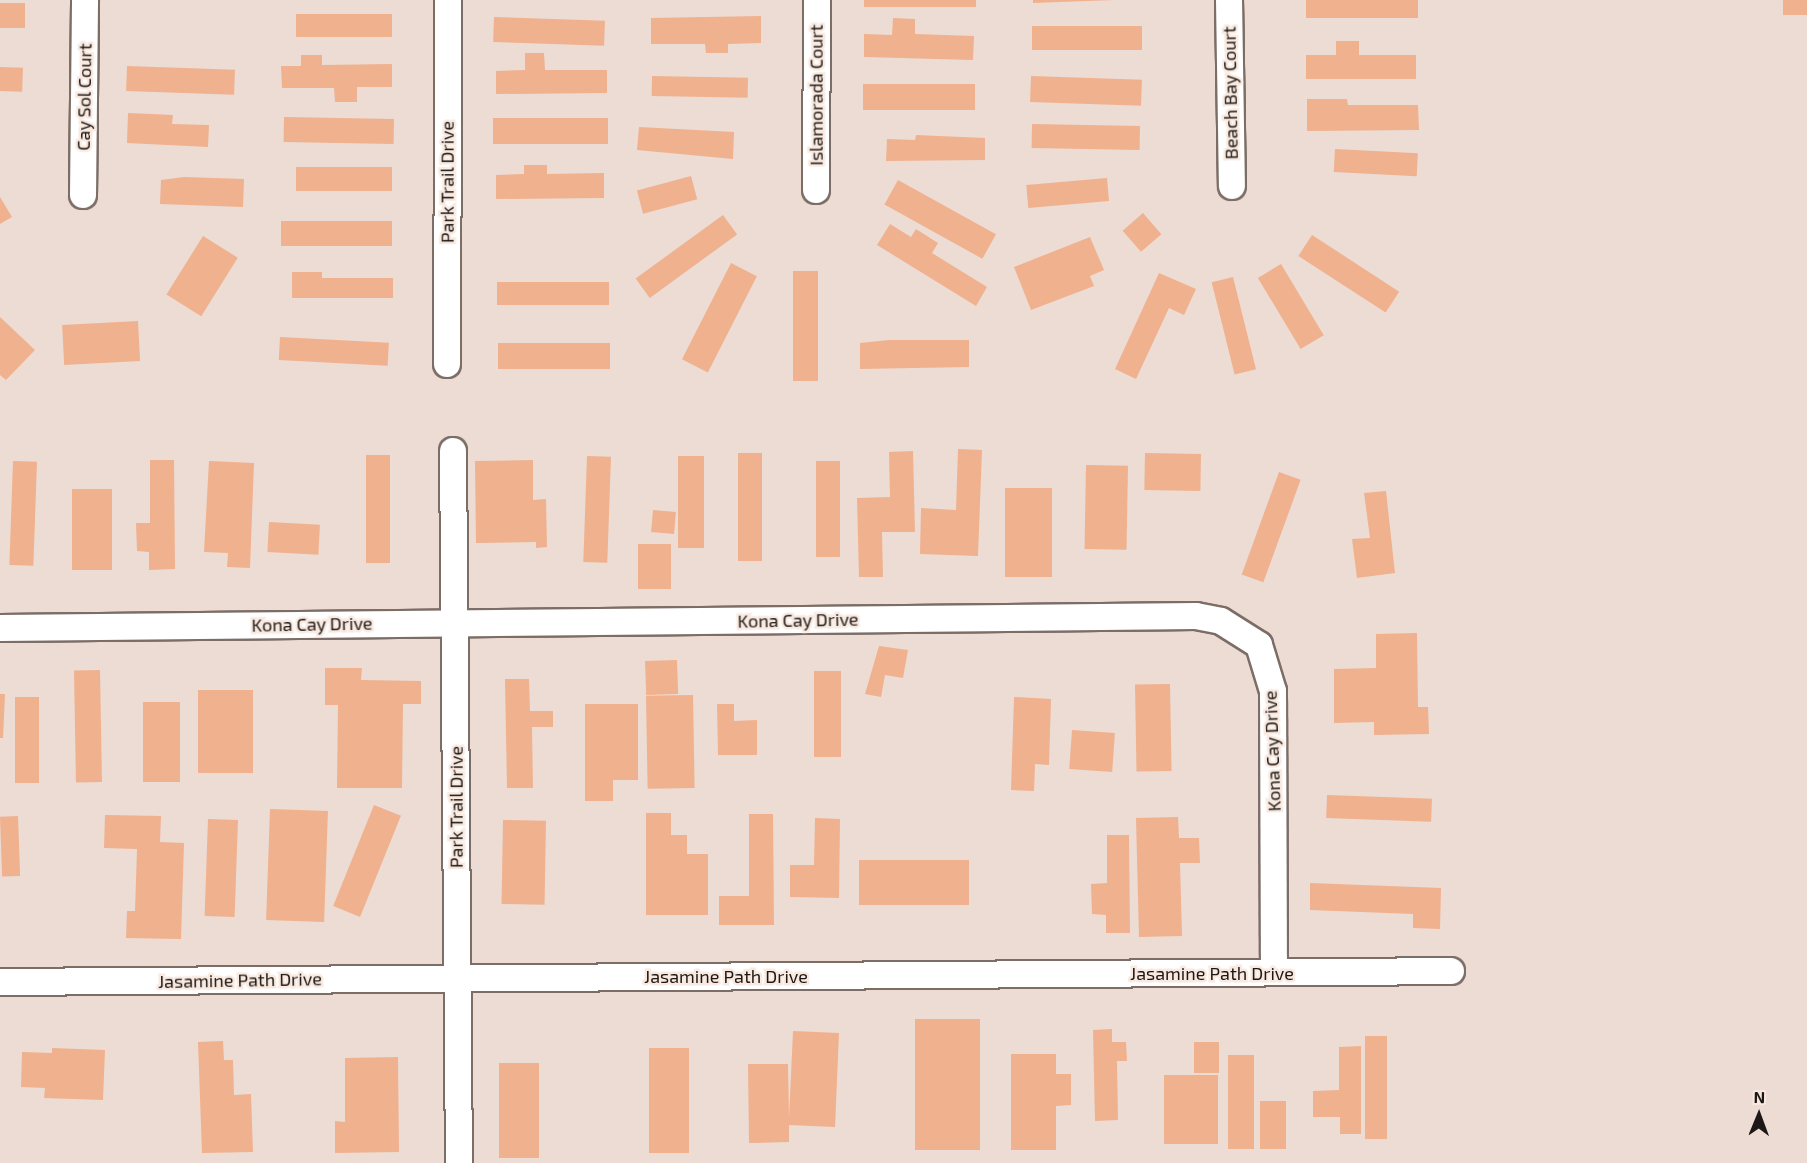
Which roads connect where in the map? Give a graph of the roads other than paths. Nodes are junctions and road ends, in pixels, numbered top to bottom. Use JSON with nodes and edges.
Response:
{"nodes":[{"id":1,"x":85,"y":0,"type":"edge"},
{"id":2,"x":448,"y":0,"type":"edge"},
{"id":3,"x":817,"y":0,"type":"edge"},
{"id":4,"x":1229,"y":0,"type":"edge"},
{"id":5,"x":1232,"y":186,"type":"dead end"},
{"id":6,"x":816,"y":189,"type":"dead end"},
{"id":7,"x":83,"y":195,"type":"dead end"},
{"id":8,"x":447,"y":364,"type":"dead end"},
{"id":9,"x":453,"y":451,"type":"dead end"},
{"id":10,"x":455,"y":623,"type":"junction"},
{"id":11,"x":0,"y":627,"type":"edge"},
{"id":12,"x":1451,"y":971,"type":"dead end"},
{"id":13,"x":1274,"y":972,"type":"junction"},
{"id":14,"x":458,"y":978,"type":"junction"},
{"id":15,"x":0,"y":982,"type":"edge"},
{"id":16,"x":459,"y":1163,"type":"edge"}],
"edges":[{"from":1,"to":7,"type":"street","name":"Cay Sol Court"},
{"from":2,"to":8,"type":"street","name":"Park Trail Drive"},
{"from":3,"to":6,"type":"street","name":"Islamorada Court"},
{"from":4,"to":5,"type":"street","name":"Beach Bay Court"},
{"from":9,"to":10,"type":"street","name":"Park Trail Drive"},
{"from":10,"to":11,"type":"street","name":"Kona Cay Drive"},
{"from":10,"to":13,"type":"street","name":"Kona Cay Drive"},
{"from":10,"to":14,"type":"street","name":"Park Trail Drive"},
{"from":12,"to":13,"type":"street","name":"Jasamine Path Drive"},
{"from":13,"to":14,"type":"street","name":"Jasamine Path Drive"},
{"from":14,"to":15,"type":"street","name":"Jasamine Path Drive"},
{"from":14,"to":16,"type":"street","name":"Park Trail Drive"}]}
